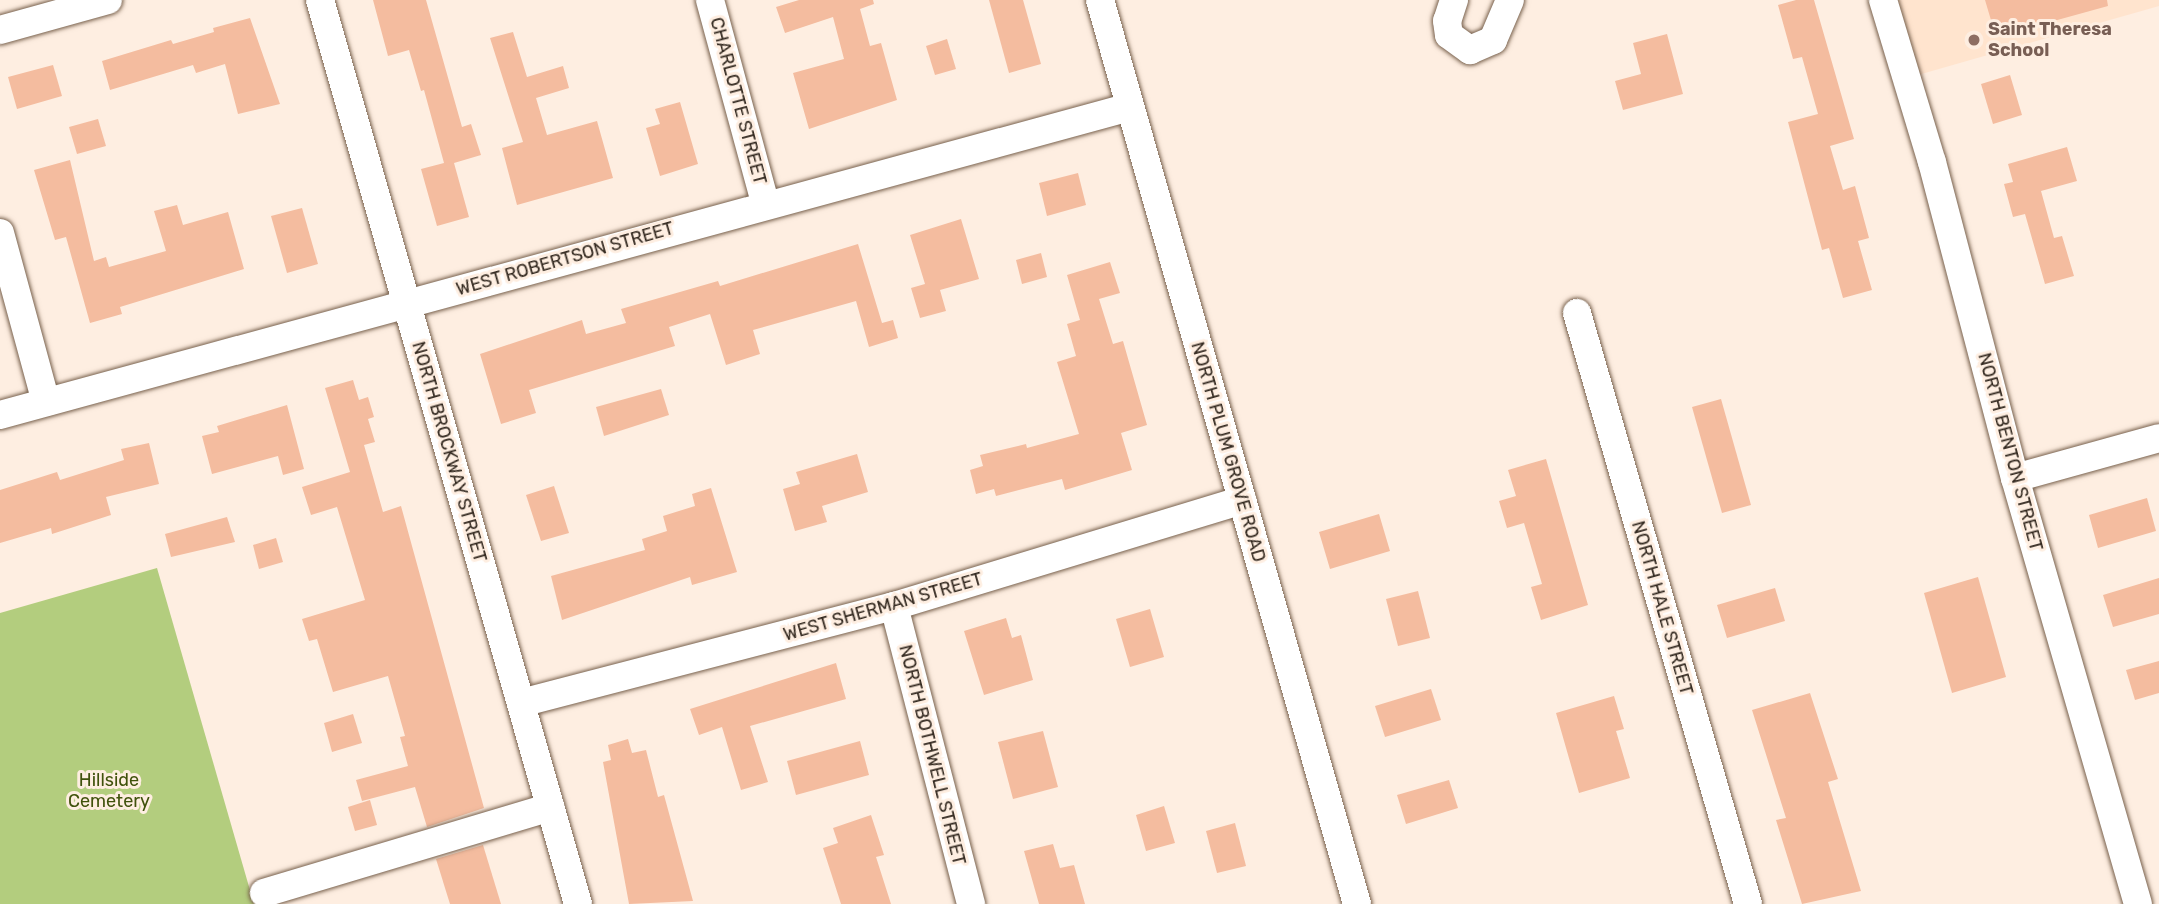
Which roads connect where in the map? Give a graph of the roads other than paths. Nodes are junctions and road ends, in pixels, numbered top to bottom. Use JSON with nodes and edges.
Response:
{"nodes":[{"id":1,"x":108,"y":0,"type":"edge"},
{"id":2,"x":320,"y":0,"type":"edge"},
{"id":3,"x":710,"y":0,"type":"edge"},
{"id":4,"x":1100,"y":0,"type":"edge"},
{"id":5,"x":1454,"y":0,"type":"edge"},
{"id":6,"x":1510,"y":0,"type":"edge"},
{"id":7,"x":1883,"y":0,"type":"edge"},
{"id":8,"x":0,"y":30,"type":"edge"},
{"id":9,"x":1130,"y":107,"type":"junction"},
{"id":10,"x":765,"y":203,"type":"junction"},
{"id":11,"x":0,"y":233,"type":"edge"},
{"id":12,"x":407,"y":304,"type":"junction"},
{"id":13,"x":1577,"y":313,"type":"dead end"},
{"id":14,"x":46,"y":402,"type":"junction"},
{"id":15,"x":0,"y":415,"type":"edge"},
{"id":16,"x":2159,"y":438,"type":"edge"},
{"id":17,"x":2015,"y":478,"type":"junction"},
{"id":18,"x":1242,"y":500,"type":"junction"},
{"id":19,"x":894,"y":606,"type":"junction"},
{"id":20,"x":521,"y":703,"type":"junction"},
{"id":21,"x":550,"y":807,"type":"junction"},
{"id":22,"x":264,"y":893,"type":"dead end"},
{"id":23,"x":578,"y":904,"type":"edge"},
{"id":24,"x":971,"y":904,"type":"edge"},
{"id":25,"x":1357,"y":904,"type":"edge"},
{"id":26,"x":1748,"y":904,"type":"edge"},
{"id":27,"x":2138,"y":904,"type":"edge"}],
"edges":[{"from":1,"to":8,"type":"street"},
{"from":2,"to":12,"type":"street","name":"NORTH BROCKWAY STREET"},
{"from":3,"to":10,"type":"street","name":"CHARLOTTE STREET"},
{"from":4,"to":9,"type":"street","name":"NORTH PLUM GROVE ROAD"},
{"from":5,"to":6,"type":"street"},
{"from":7,"to":17,"type":"street","name":"NORTH BENTON STREET"},
{"from":9,"to":10,"type":"street","name":"WEST ROBERTSON STREET"},
{"from":9,"to":18,"type":"street","name":"NORTH PLUM GROVE ROAD"},
{"from":10,"to":12,"type":"street","name":"WEST ROBERTSON STREET"},
{"from":11,"to":14,"type":"street"},
{"from":12,"to":14,"type":"street","name":"WEST ROBERTSON STREET"},
{"from":12,"to":20,"type":"street","name":"NORTH BROCKWAY STREET"},
{"from":13,"to":26,"type":"street","name":"NORTH HALE STREET"},
{"from":14,"to":15,"type":"street","name":"WEST ROBERTSON STREET"},
{"from":16,"to":17,"type":"street"},
{"from":17,"to":27,"type":"street","name":"NORTH BENTON STREET"},
{"from":18,"to":19,"type":"street","name":"WEST SHERMAN STREET"},
{"from":18,"to":25,"type":"street","name":"NORTH PLUM GROVE ROAD"},
{"from":19,"to":20,"type":"street","name":"WEST SHERMAN STREET"},
{"from":19,"to":24,"type":"street","name":"NORTH BOTHWELL STREET"},
{"from":20,"to":21,"type":"street","name":"NORTH BROCKWAY STREET"},
{"from":21,"to":22,"type":"street"},
{"from":21,"to":23,"type":"street","name":"NORTH BROCKWAY STREET"}]}
